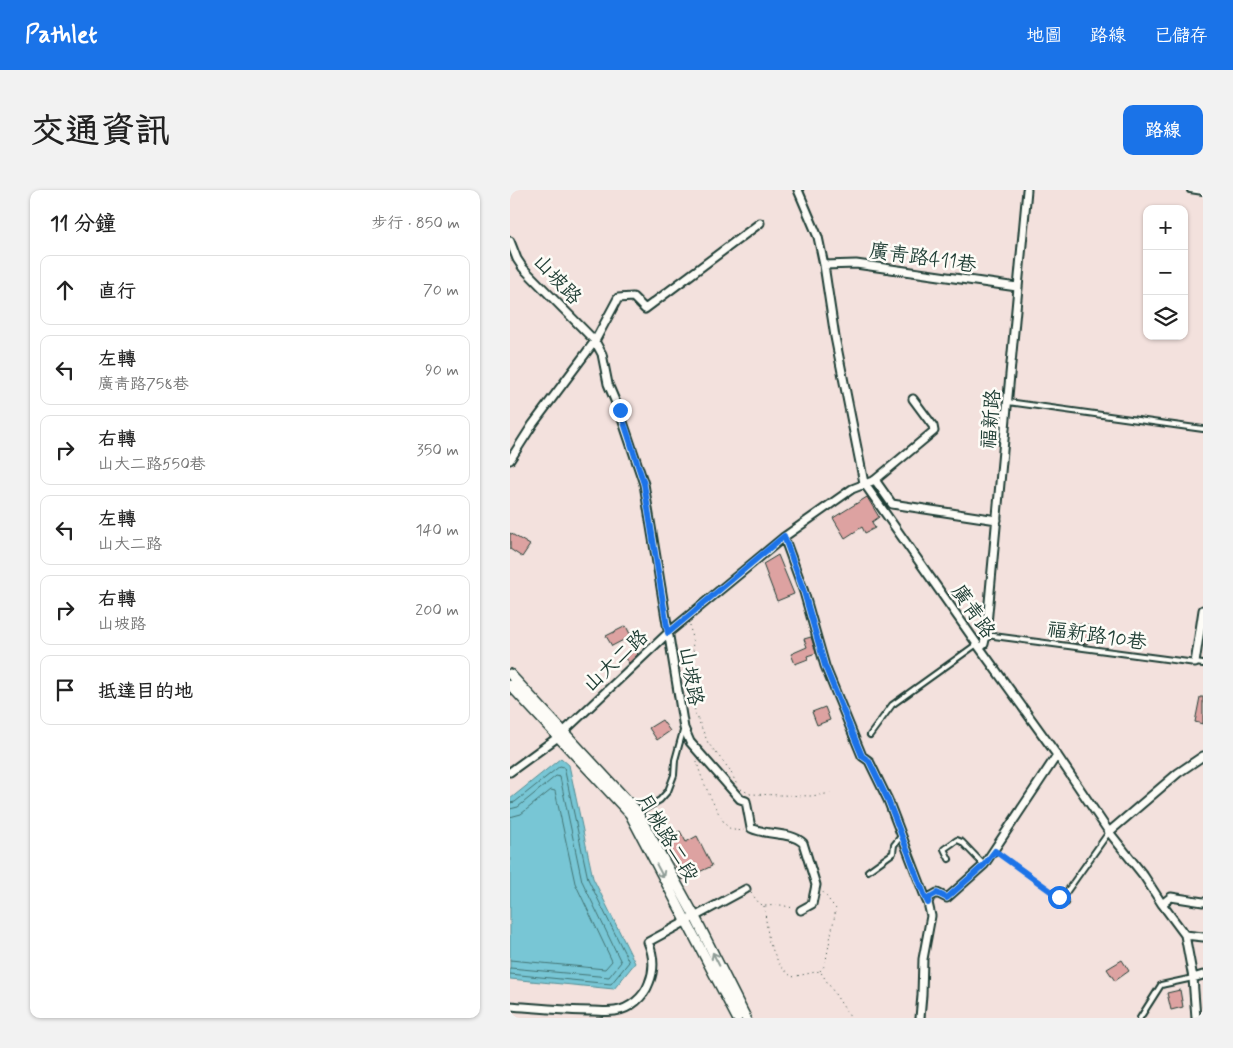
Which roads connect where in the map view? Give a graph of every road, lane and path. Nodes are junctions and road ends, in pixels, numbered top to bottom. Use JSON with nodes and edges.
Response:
{"nodes":[{"id":1,"x":798,"y":190,"type":"edge"},
{"id":2,"x":1027,"y":190,"type":"edge"},
{"id":3,"x":1190,"y":190,"type":"edge"},
{"id":4,"x":1203,"y":192,"type":"edge"},
{"id":5,"x":760,"y":222,"type":"dead end"},
{"id":6,"x":510,"y":241,"type":"edge"},
{"id":7,"x":824,"y":265,"type":"junction"},
{"id":8,"x":1018,"y":287,"type":"junction"},
{"id":9,"x":594,"y":341,"type":"junction"},
{"id":10,"x":912,"y":399,"type":"dead end"},
{"id":11,"x":1008,"y":402,"type":"junction"},
{"id":12,"x":1203,"y":429,"type":"edge"},
{"id":13,"x":510,"y":460,"type":"edge"},
{"id":14,"x":875,"y":480,"type":"junction"},
{"id":15,"x":864,"y":483,"type":"junction"},
{"id":16,"x":997,"y":520,"type":"junction"},
{"id":17,"x":784,"y":536,"type":"junction"},
{"id":18,"x":1203,"y":610,"type":"edge"},
{"id":19,"x":686,"y":618,"type":"junction"},
{"id":20,"x":668,"y":633,"type":"junction"},
{"id":21,"x":986,"y":635,"type":"junction"},
{"id":22,"x":978,"y":646,"type":"junction"},
{"id":23,"x":1199,"y":664,"type":"edge"},
{"id":24,"x":510,"y":674,"type":"edge"},
{"id":25,"x":510,"y":685,"type":"edge"},
{"id":26,"x":684,"y":728,"type":"junction"},
{"id":27,"x":561,"y":734,"type":"junction"},
{"id":28,"x":870,"y":735,"type":"dead end"},
{"id":29,"x":696,"y":748,"type":"junction"},
{"id":30,"x":1057,"y":755,"type":"junction"},
{"id":31,"x":1203,"y":756,"type":"edge"},
{"id":32,"x":510,"y":772,"type":"edge"},
{"id":33,"x":833,"y":793,"type":"dead end"},
{"id":34,"x":638,"y":813,"type":"junction"},
{"id":35,"x":754,"y":830,"type":"junction"},
{"id":36,"x":1109,"y":832,"type":"junction"},
{"id":37,"x":902,"y":835,"type":"junction"},
{"id":38,"x":995,"y":851,"type":"junction"},
{"id":39,"x":949,"y":859,"type":"dead end"},
{"id":40,"x":984,"y":865,"type":"junction"},
{"id":41,"x":868,"y":871,"type":"dead end"},
{"id":42,"x":816,"y":885,"type":"junction"},
{"id":43,"x":746,"y":889,"type":"joint"},
{"id":44,"x":1063,"y":896,"type":"junction"},
{"id":45,"x":1203,"y":902,"type":"edge"},
{"id":46,"x":928,"y":903,"type":"junction"},
{"id":47,"x":1066,"y":903,"type":"dead end"},
{"id":48,"x":1162,"y":904,"type":"junction"},
{"id":49,"x":764,"y":906,"type":"junction"},
{"id":50,"x":801,"y":910,"type":"joint"},
{"id":51,"x":691,"y":919,"type":"junction"},
{"id":52,"x":1185,"y":935,"type":"junction"},
{"id":53,"x":1203,"y":937,"type":"edge"},
{"id":54,"x":820,"y":971,"type":"junction"},
{"id":55,"x":1203,"y":975,"type":"edge"},
{"id":56,"x":1193,"y":978,"type":"junction"},
{"id":57,"x":510,"y":1006,"type":"edge"},
{"id":58,"x":850,"y":1017,"type":"edge"},
{"id":59,"x":737,"y":1018,"type":"edge"},
{"id":60,"x":746,"y":1018,"type":"edge"},
{"id":61,"x":920,"y":1018,"type":"edge"},
{"id":62,"x":1140,"y":1018,"type":"edge"},
{"id":63,"x":1196,"y":1018,"type":"edge"}],
"edges":[{"from":1,"to":7,"type":"street","name":"廣青路"},
{"from":2,"to":8,"type":"street","name":"福新路"},
{"from":3,"to":4,"type":"lane"},
{"from":5,"to":9,"type":"street"},
{"from":6,"to":9,"type":"street","name":"山坡路"},
{"from":7,"to":8,"type":"street","name":"廣青路411巷"},
{"from":7,"to":15,"type":"street","name":"廣青路"},
{"from":8,"to":11,"type":"street","name":"福新路"},
{"from":9,"to":13,"type":"street"},
{"from":9,"to":20,"type":"street","name":"山坡路"},
{"from":10,"to":14,"type":"street"},
{"from":11,"to":12,"type":"lane"},
{"from":11,"to":16,"type":"street","name":"福新路"},
{"from":14,"to":15,"type":"street","name":"山大二路"},
{"from":14,"to":16,"type":"street"},
{"from":15,"to":17,"type":"street","name":"山大二路"},
{"from":15,"to":22,"type":"street","name":"廣青路"},
{"from":16,"to":21,"type":"street","name":"福新路"},
{"from":17,"to":19,"type":"street","name":"山大二路"},
{"from":17,"to":37,"type":"street"},
{"from":18,"to":23,"type":"street"},
{"from":19,"to":20,"type":"street","name":"山大二路"},
{"from":19,"to":33,"type":"path"},
{"from":20,"to":26,"type":"street","name":"山坡路"},
{"from":20,"to":27,"type":"street","name":"山大二路"},
{"from":21,"to":22,"type":"street","name":"福新路"},
{"from":21,"to":23,"type":"lane","name":"福新路10巷"},
{"from":22,"to":28,"type":"lane"},
{"from":22,"to":30,"type":"street","name":"廣青路"},
{"from":24,"to":27,"type":"street","name":"月桃路二段"},
{"from":25,"to":27,"type":"street","name":"月桃路二段"},
{"from":26,"to":29,"type":"street","name":"山坡路"},
{"from":26,"to":34,"type":"lane"},
{"from":27,"to":32,"type":"street","name":"山大二路"},
{"from":27,"to":34,"type":"street","name":"月桃路二段"},
{"from":27,"to":51,"type":"street","name":"月桃路二段","one_way":true},
{"from":29,"to":35,"type":"street","name":"山坡路"},
{"from":29,"to":35,"type":"path"},
{"from":30,"to":36,"type":"street","name":"廣青路"},
{"from":30,"to":38,"type":"street"},
{"from":31,"to":36,"type":"street"},
{"from":34,"to":51,"type":"street","name":"月桃路二段"},
{"from":35,"to":42,"type":"street"},
{"from":36,"to":44,"type":"lane"},
{"from":36,"to":48,"type":"street","name":"廣青路"},
{"from":37,"to":41,"type":"lane"},
{"from":37,"to":46,"type":"street"},
{"from":38,"to":40,"type":"street"},
{"from":38,"to":44,"type":"path"},
{"from":39,"to":40,"type":"lane"},
{"from":40,"to":46,"type":"street"},
{"from":42,"to":50,"type":"street"},
{"from":42,"to":54,"type":"path"},
{"from":43,"to":49,"type":"path"},
{"from":43,"to":51,"type":"street"},
{"from":44,"to":47,"type":"lane"},
{"from":45,"to":48,"type":"street"},
{"from":46,"to":61,"type":"street"},
{"from":48,"to":52,"type":"street","name":"廣青路"},
{"from":49,"to":50,"type":"path"},
{"from":49,"to":54,"type":"path"},
{"from":51,"to":57,"type":"street"},
{"from":51,"to":59,"type":"street","name":"月桃路二段"},
{"from":60,"to":51,"type":"street","name":"月桃路二段","one_way":true},
{"from":52,"to":53,"type":"street"},
{"from":52,"to":56,"type":"street","name":"廣青路"},
{"from":54,"to":58,"type":"path"},
{"from":55,"to":56,"type":"street"},
{"from":56,"to":62,"type":"lane"},
{"from":56,"to":63,"type":"street","name":"廣青路"}]}
